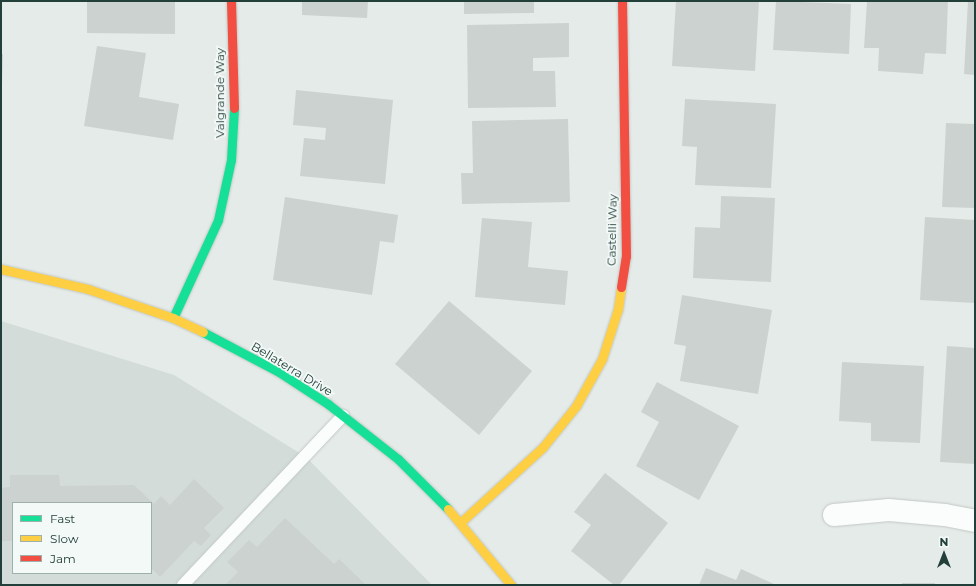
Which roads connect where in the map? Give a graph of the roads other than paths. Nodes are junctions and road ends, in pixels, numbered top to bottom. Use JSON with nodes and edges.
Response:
{"nodes":[{"id":1,"x":230,"y":1,"type":"edge"},
{"id":2,"x":622,"y":1,"type":"edge"},
{"id":3,"x":1,"y":269,"type":"edge"},
{"id":4,"x":173,"y":318,"type":"junction"},
{"id":5,"x":343,"y":416,"type":"junction"},
{"id":6,"x":834,"y":515,"type":"dead end"},
{"id":7,"x":975,"y":521,"type":"edge"},
{"id":8,"x":461,"y":522,"type":"junction"},
{"id":9,"x":183,"y":585,"type":"edge"},
{"id":10,"x":511,"y":585,"type":"edge"}],
"edges":[{"from":1,"to":4,"type":"street","name":"Valgrande Way"},
{"from":2,"to":8,"type":"street","name":"Castelli Way"},
{"from":3,"to":4,"type":"street","name":"Bellaterra Drive"},
{"from":4,"to":5,"type":"street","name":"Bellaterra Drive"},
{"from":5,"to":8,"type":"street","name":"Bellaterra Drive"},
{"from":5,"to":9,"type":"lane"},
{"from":6,"to":7,"type":"street"},
{"from":8,"to":10,"type":"street","name":"Bellaterra Drive"}]}
